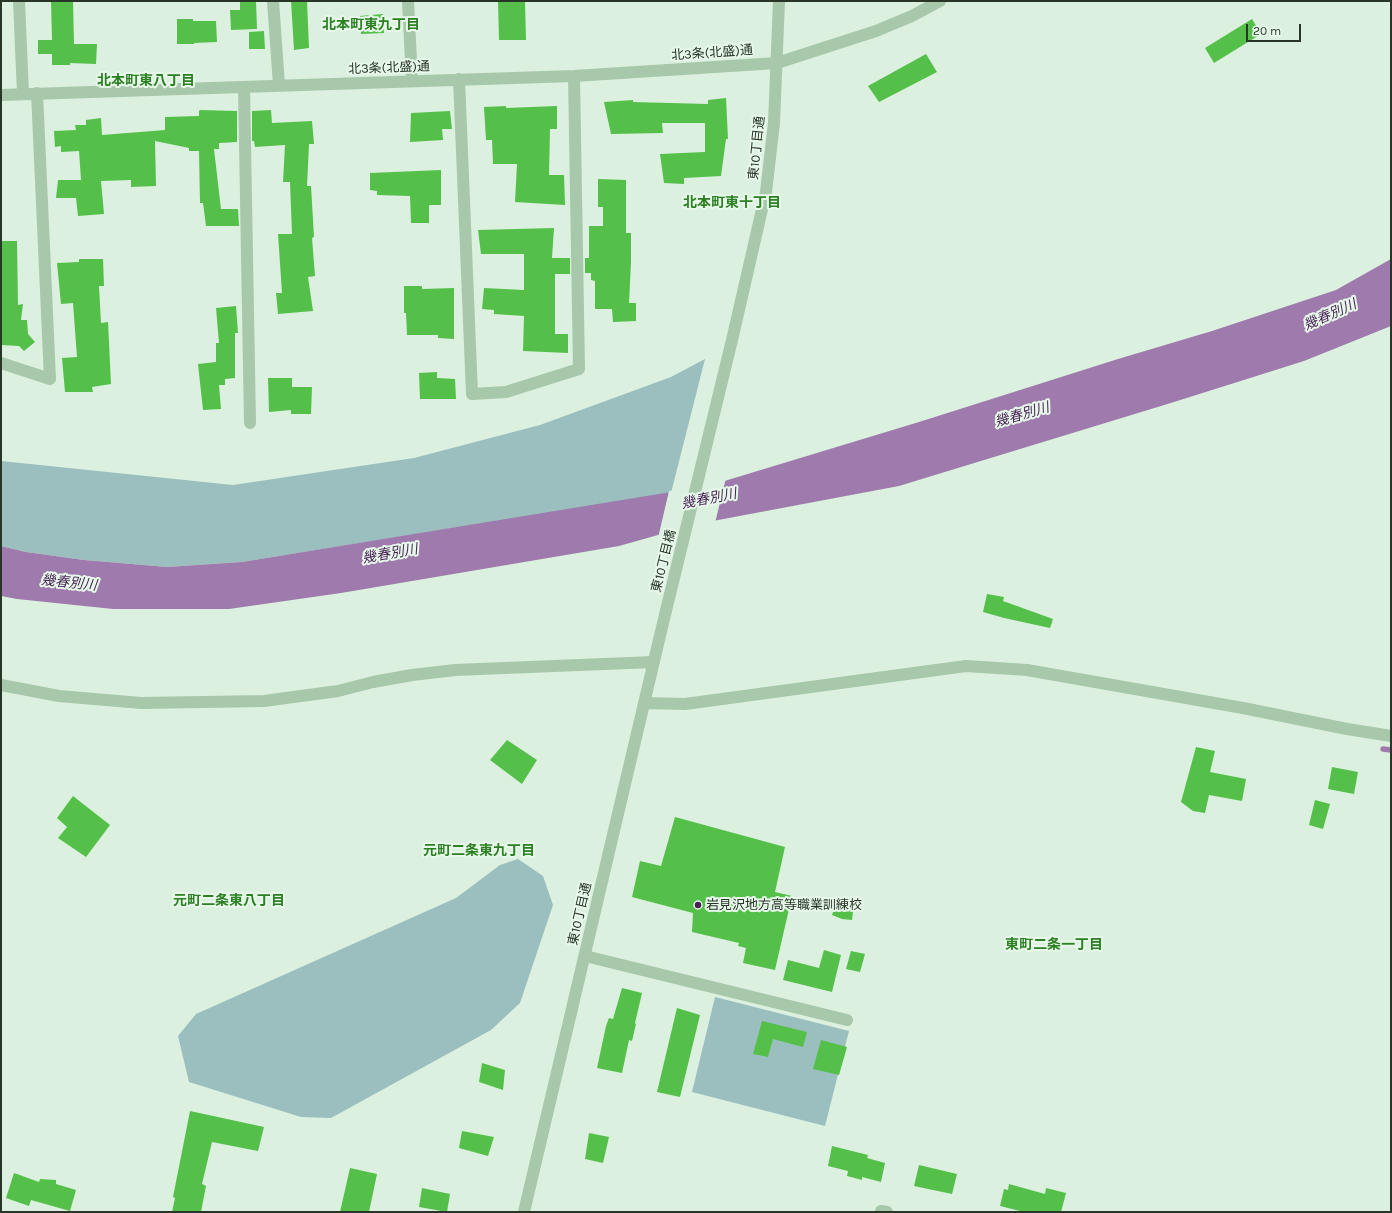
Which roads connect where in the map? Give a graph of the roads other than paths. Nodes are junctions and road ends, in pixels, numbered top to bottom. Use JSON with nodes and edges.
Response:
{"nodes":[{"id":1,"x":19,"y":1,"type":"edge"},
{"id":2,"x":273,"y":1,"type":"edge"},
{"id":3,"x":408,"y":1,"type":"edge"},
{"id":4,"x":778,"y":1,"type":"edge"},
{"id":5,"x":940,"y":1,"type":"edge"},
{"id":6,"x":777,"y":63,"type":"junction"},
{"id":7,"x":574,"y":76,"type":"junction"},
{"id":8,"x":459,"y":79,"type":"junction"},
{"id":9,"x":412,"y":81,"type":"junction"},
{"id":10,"x":278,"y":85,"type":"junction"},
{"id":11,"x":244,"y":87,"type":"junction"},
{"id":12,"x":37,"y":93,"type":"junction"},
{"id":13,"x":23,"y":94,"type":"junction"},
{"id":14,"x":1,"y":95,"type":"edge"},
{"id":15,"x":1,"y":363,"type":"edge"},
{"id":16,"x":720,"y":388,"type":"joint"},
{"id":17,"x":250,"y":423,"type":"dead end"},
{"id":18,"x":663,"y":623,"type":"joint"},
{"id":19,"x":654,"y":662,"type":"junction"},
{"id":20,"x":1,"y":685,"type":"edge"},
{"id":21,"x":645,"y":703,"type":"junction"},
{"id":22,"x":1391,"y":736,"type":"edge"},
{"id":23,"x":585,"y":956,"type":"junction"},
{"id":24,"x":847,"y":1020,"type":"dead end"},
{"id":25,"x":524,"y":1212,"type":"edge"},
{"id":26,"x":881,"y":1212,"type":"edge"},
{"id":27,"x":887,"y":1212,"type":"edge"}],
"edges":[{"from":1,"to":13,"type":"street"},
{"from":2,"to":10,"type":"street"},
{"from":3,"to":9,"type":"street"},
{"from":4,"to":6,"type":"street","name":"東10丁目通"},
{"from":5,"to":6,"type":"street","name":"北3条(北盛)通"},
{"from":6,"to":7,"type":"street","name":"北3条(北盛)通"},
{"from":6,"to":16,"type":"street","name":"東10丁目通"},
{"from":7,"to":8,"type":"street","name":"北3条(北盛)通"},
{"from":7,"to":8,"type":"street"},
{"from":8,"to":9,"type":"street","name":"北3条(北盛)通"},
{"from":9,"to":10,"type":"street","name":"北3条(北盛)通"},
{"from":10,"to":11,"type":"street","name":"北3条(北盛)通"},
{"from":11,"to":12,"type":"street","name":"北3条(北盛)通"},
{"from":11,"to":17,"type":"street"},
{"from":12,"to":13,"type":"street","name":"北3条(北盛)通"},
{"from":12,"to":15,"type":"street"},
{"from":13,"to":14,"type":"street","name":"北3条(北盛)通"},
{"from":16,"to":18,"type":"street","name":"東10丁目橋"},
{"from":18,"to":19,"type":"street","name":"東10丁目通"},
{"from":19,"to":20,"type":"street"},
{"from":19,"to":21,"type":"street","name":"東10丁目通"},
{"from":21,"to":22,"type":"street"},
{"from":21,"to":23,"type":"street","name":"東10丁目通"},
{"from":23,"to":24,"type":"street"},
{"from":23,"to":25,"type":"street","name":"東10丁目通"},
{"from":26,"to":27,"type":"street"}]}
